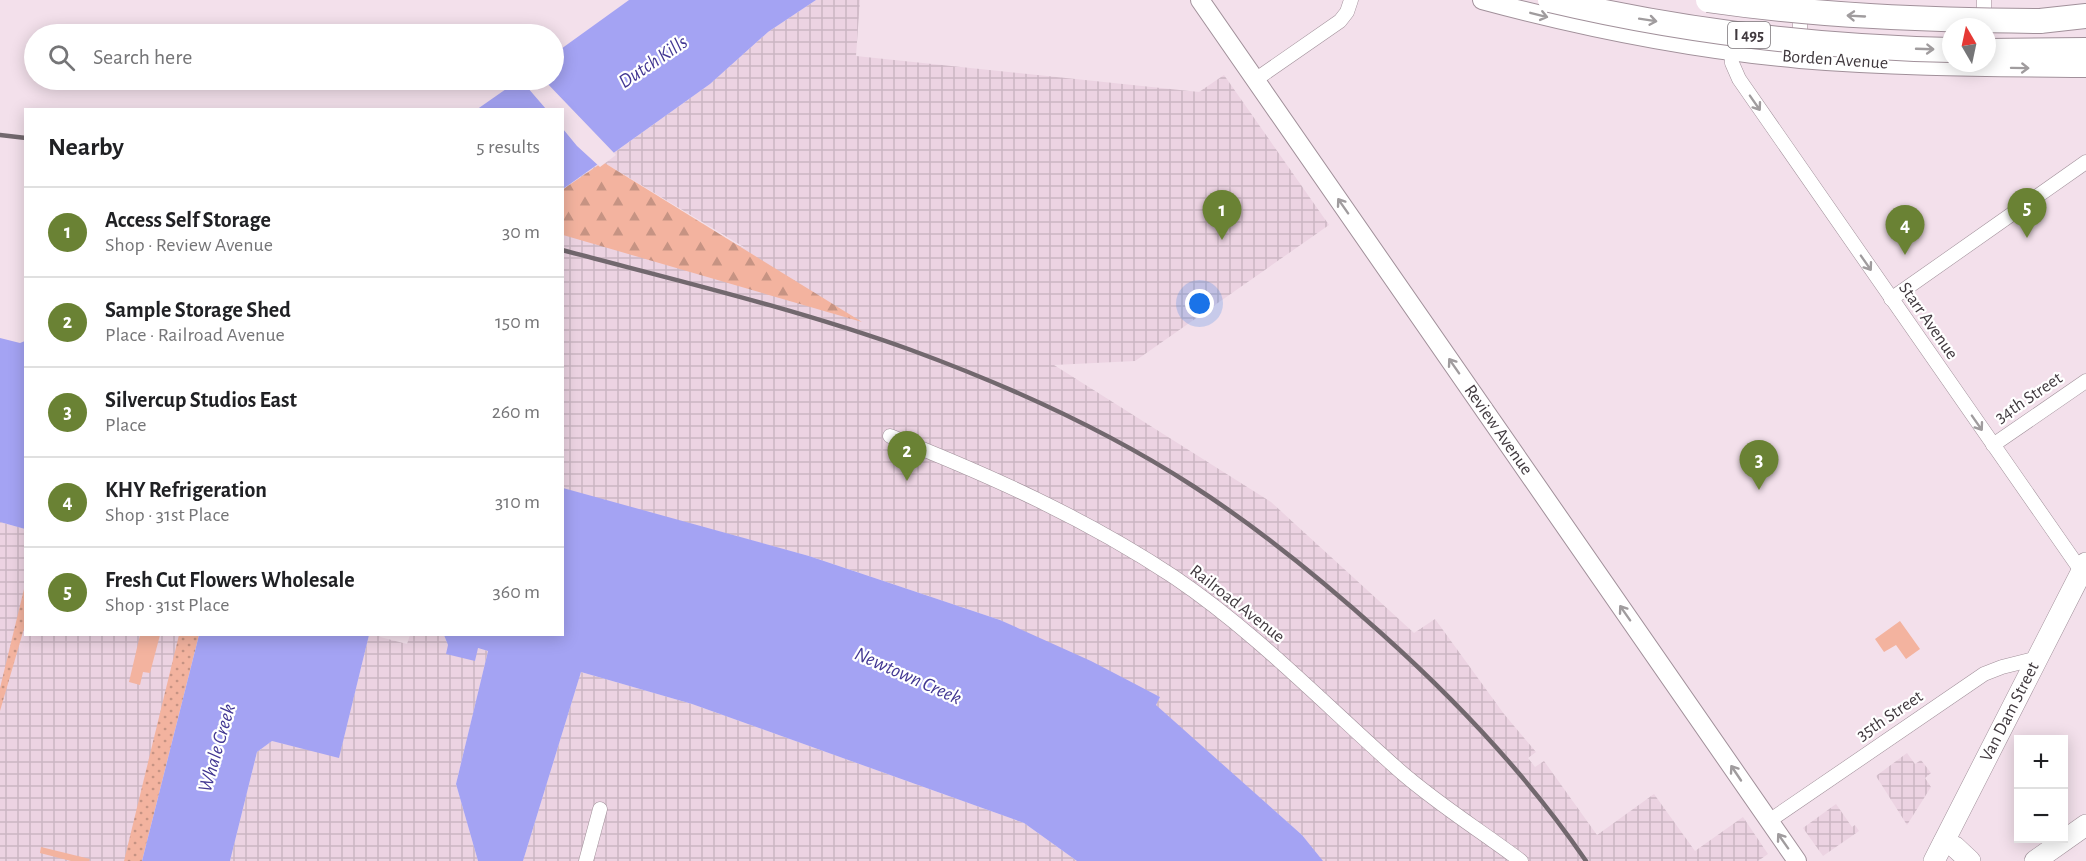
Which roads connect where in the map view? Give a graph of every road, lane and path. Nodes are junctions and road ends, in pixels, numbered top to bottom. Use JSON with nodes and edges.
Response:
{"nodes":[{"id":1,"x":1200,"y":0,"type":"edge"},
{"id":2,"x":1351,"y":0,"type":"edge"},
{"id":3,"x":1482,"y":0,"type":"edge"},
{"id":4,"x":1550,"y":0,"type":"edge"},
{"id":5,"x":1620,"y":0,"type":"edge"},
{"id":6,"x":1708,"y":0,"type":"edge"},
{"id":7,"x":1800,"y":0,"type":"edge"},
{"id":8,"x":1984,"y":0,"type":"edge"},
{"id":9,"x":2086,"y":16,"type":"edge"},
{"id":10,"x":1984,"y":18,"type":"edge"},
{"id":11,"x":2040,"y":21,"type":"junction"},
{"id":12,"x":2086,"y":21,"type":"edge"},
{"id":13,"x":1618,"y":33,"type":"junction"},
{"id":14,"x":1942,"y":50,"type":"edge"},
{"id":15,"x":2086,"y":50,"type":"edge"},
{"id":16,"x":1731,"y":51,"type":"junction"},
{"id":17,"x":1800,"y":59,"type":"junction"},
{"id":18,"x":1996,"y":59,"type":"edge"},
{"id":19,"x":1996,"y":61,"type":"edge"},
{"id":20,"x":1942,"y":64,"type":"edge"},
{"id":21,"x":2086,"y":69,"type":"edge"},
{"id":22,"x":1255,"y":80,"type":"junction"},
{"id":23,"x":2086,"y":162,"type":"edge"},
{"id":24,"x":1891,"y":299,"type":"junction"},
{"id":25,"x":2086,"y":381,"type":"edge"},
{"id":26,"x":890,"y":436,"type":"dead end"},
{"id":27,"x":1993,"y":446,"type":"junction"},
{"id":28,"x":2085,"y":571,"type":"edge"},
{"id":29,"x":2038,"y":658,"type":"junction"},
{"id":30,"x":600,"y":809,"type":"dead end"},
{"id":31,"x":1769,"y":821,"type":"junction"},
{"id":32,"x":2086,"y":825,"type":"edge"},
{"id":33,"x":1944,"y":842,"type":"junction"},
{"id":34,"x":586,"y":861,"type":"edge"},
{"id":35,"x":1521,"y":861,"type":"edge"},
{"id":36,"x":1797,"y":861,"type":"edge"},
{"id":37,"x":1934,"y":861,"type":"edge"},
{"id":38,"x":1970,"y":861,"type":"edge"},
{"id":39,"x":2035,"y":861,"type":"edge"}],
"edges":[{"from":1,"to":22,"type":"main road","name":"Review Avenue"},
{"from":2,"to":22,"type":"street"},
{"from":3,"to":13,"type":"main road","name":"Borden Avenue","one_way":true},
{"from":4,"to":14,"type":"highway","number":"I 495","one_way":true,"bridge":true},
{"from":5,"to":13,"type":"street"},
{"from":11,"to":6,"type":"highway","number":"I 495","one_way":true,"bridge":true},
{"from":7,"to":17,"type":"street"},
{"from":8,"to":10,"type":"street"},
{"from":9,"to":11,"type":"highway"},
{"from":11,"to":12,"type":"highway","number":"I 495"},
{"from":13,"to":16,"type":"main road","name":"Borden Avenue"},
{"from":15,"to":18,"type":"highway"},
{"from":16,"to":17,"type":"main road","name":"Borden Avenue"},
{"from":16,"to":24,"type":"street","name":"Starr Avenue","one_way":true},
{"from":17,"to":20,"type":"main road","name":"Borden Avenue"},
{"from":19,"to":21,"type":"main road","name":"Borden Avenue","one_way":true},
{"from":31,"to":22,"type":"main road","name":"Review Avenue","one_way":true},
{"from":23,"to":24,"type":"street"},
{"from":24,"to":27,"type":"street","name":"Starr Avenue","one_way":true},
{"from":25,"to":27,"type":"street","name":"34th Street"},
{"from":26,"to":35,"type":"street","name":"Railroad Avenue"},
{"from":27,"to":28,"type":"street","name":"Starr Avenue"},
{"from":28,"to":29,"type":"main road","name":"Van Dam Street"},
{"from":29,"to":31,"type":"street","name":"35th Street"},
{"from":29,"to":33,"type":"main road","name":"Van Dam Street"},
{"from":30,"to":34,"type":"street"},
{"from":36,"to":31,"type":"main road","name":"Review Avenue","one_way":true},
{"from":32,"to":39,"type":"main road"},
{"from":33,"to":37,"type":"main road","name":"Van Dam Street"},
{"from":33,"to":38,"type":"main road"}]}
